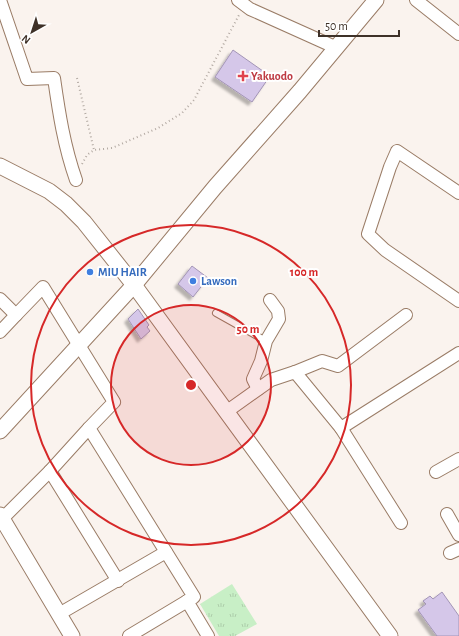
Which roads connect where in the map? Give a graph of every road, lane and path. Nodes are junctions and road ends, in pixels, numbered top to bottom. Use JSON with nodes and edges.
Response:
{"nodes":[{"id":1,"x":0,"y":0,"type":"edge"},
{"id":2,"x":238,"y":0,"type":"edge"},
{"id":3,"x":376,"y":0,"type":"edge"},
{"id":4,"x":416,"y":0,"type":"edge"},
{"id":5,"x":254,"y":5,"type":"edge"},
{"id":6,"x":459,"y":34,"type":"edge"},
{"id":7,"x":337,"y":48,"type":"junction"},
{"id":8,"x":77,"y":78,"type":"dead end"},
{"id":9,"x":94,"y":150,"type":"junction"},
{"id":10,"x":0,"y":166,"type":"edge"},
{"id":11,"x":76,"y":180,"type":"joint"},
{"id":12,"x":459,"y":193,"type":"edge"},
{"id":13,"x":134,"y":286,"type":"junction"},
{"id":14,"x":0,"y":299,"type":"edge"},
{"id":15,"x":270,"y":300,"type":"dead end"},
{"id":16,"x":459,"y":302,"type":"edge"},
{"id":17,"x":216,"y":313,"type":"dead end"},
{"id":18,"x":16,"y":315,"type":"junction"},
{"id":19,"x":406,"y":315,"type":"dead end"},
{"id":20,"x":0,"y":332,"type":"edge"},
{"id":21,"x":266,"y":341,"type":"junction"},
{"id":22,"x":80,"y":345,"type":"junction"},
{"id":23,"x":459,"y":353,"type":"edge"},
{"id":24,"x":295,"y":372,"type":"junction"},
{"id":25,"x":258,"y":389,"type":"junction"},
{"id":26,"x":226,"y":412,"type":"junction"},
{"id":27,"x":88,"y":428,"type":"junction"},
{"id":28,"x":341,"y":428,"type":"junction"},
{"id":29,"x":0,"y":432,"type":"edge"},
{"id":30,"x":459,"y":459,"type":"edge"},
{"id":31,"x":50,"y":471,"type":"junction"},
{"id":32,"x":436,"y":472,"type":"dead end"},
{"id":33,"x":447,"y":514,"type":"dead end"},
{"id":34,"x":1,"y":518,"type":"edge"},
{"id":35,"x":401,"y":523,"type":"dead end"},
{"id":36,"x":459,"y":535,"type":"edge"},
{"id":37,"x":166,"y":552,"type":"junction"},
{"id":38,"x":118,"y":581,"type":"junction"},
{"id":39,"x":187,"y":601,"type":"junction"},
{"id":40,"x":59,"y":614,"type":"junction"},
{"id":41,"x":72,"y":636,"type":"edge"},
{"id":42,"x":129,"y":636,"type":"edge"},
{"id":43,"x":208,"y":636,"type":"edge"},
{"id":44,"x":390,"y":636,"type":"edge"}],
"edges":[{"from":1,"to":11,"type":"street"},
{"from":2,"to":5,"type":"street"},
{"from":3,"to":7,"type":"street"},
{"from":4,"to":6,"type":"street"},
{"from":5,"to":7,"type":"street"},
{"from":5,"to":9,"type":"path"},
{"from":7,"to":13,"type":"street"},
{"from":8,"to":9,"type":"path"},
{"from":9,"to":11,"type":"path"},
{"from":10,"to":13,"type":"street"},
{"from":12,"to":16,"type":"street"},
{"from":13,"to":22,"type":"street"},
{"from":13,"to":26,"type":"street"},
{"from":14,"to":18,"type":"street"},
{"from":15,"to":21,"type":"street"},
{"from":17,"to":21,"type":"lane"},
{"from":18,"to":20,"type":"street"},
{"from":18,"to":22,"type":"street"},
{"from":19,"to":24,"type":"street"},
{"from":21,"to":25,"type":"street"},
{"from":22,"to":27,"type":"street"},
{"from":22,"to":29,"type":"street"},
{"from":23,"to":28,"type":"street"},
{"from":24,"to":25,"type":"street"},
{"from":24,"to":28,"type":"street"},
{"from":25,"to":26,"type":"street"},
{"from":26,"to":44,"type":"street"},
{"from":27,"to":31,"type":"street"},
{"from":27,"to":37,"type":"street"},
{"from":28,"to":35,"type":"street"},
{"from":30,"to":32,"type":"street"},
{"from":31,"to":34,"type":"street"},
{"from":31,"to":38,"type":"street"},
{"from":33,"to":36,"type":"street"},
{"from":34,"to":40,"type":"street"},
{"from":37,"to":38,"type":"street"},
{"from":37,"to":39,"type":"street"},
{"from":38,"to":40,"type":"street"},
{"from":39,"to":42,"type":"street"},
{"from":39,"to":43,"type":"street"},
{"from":40,"to":41,"type":"street"}]}
